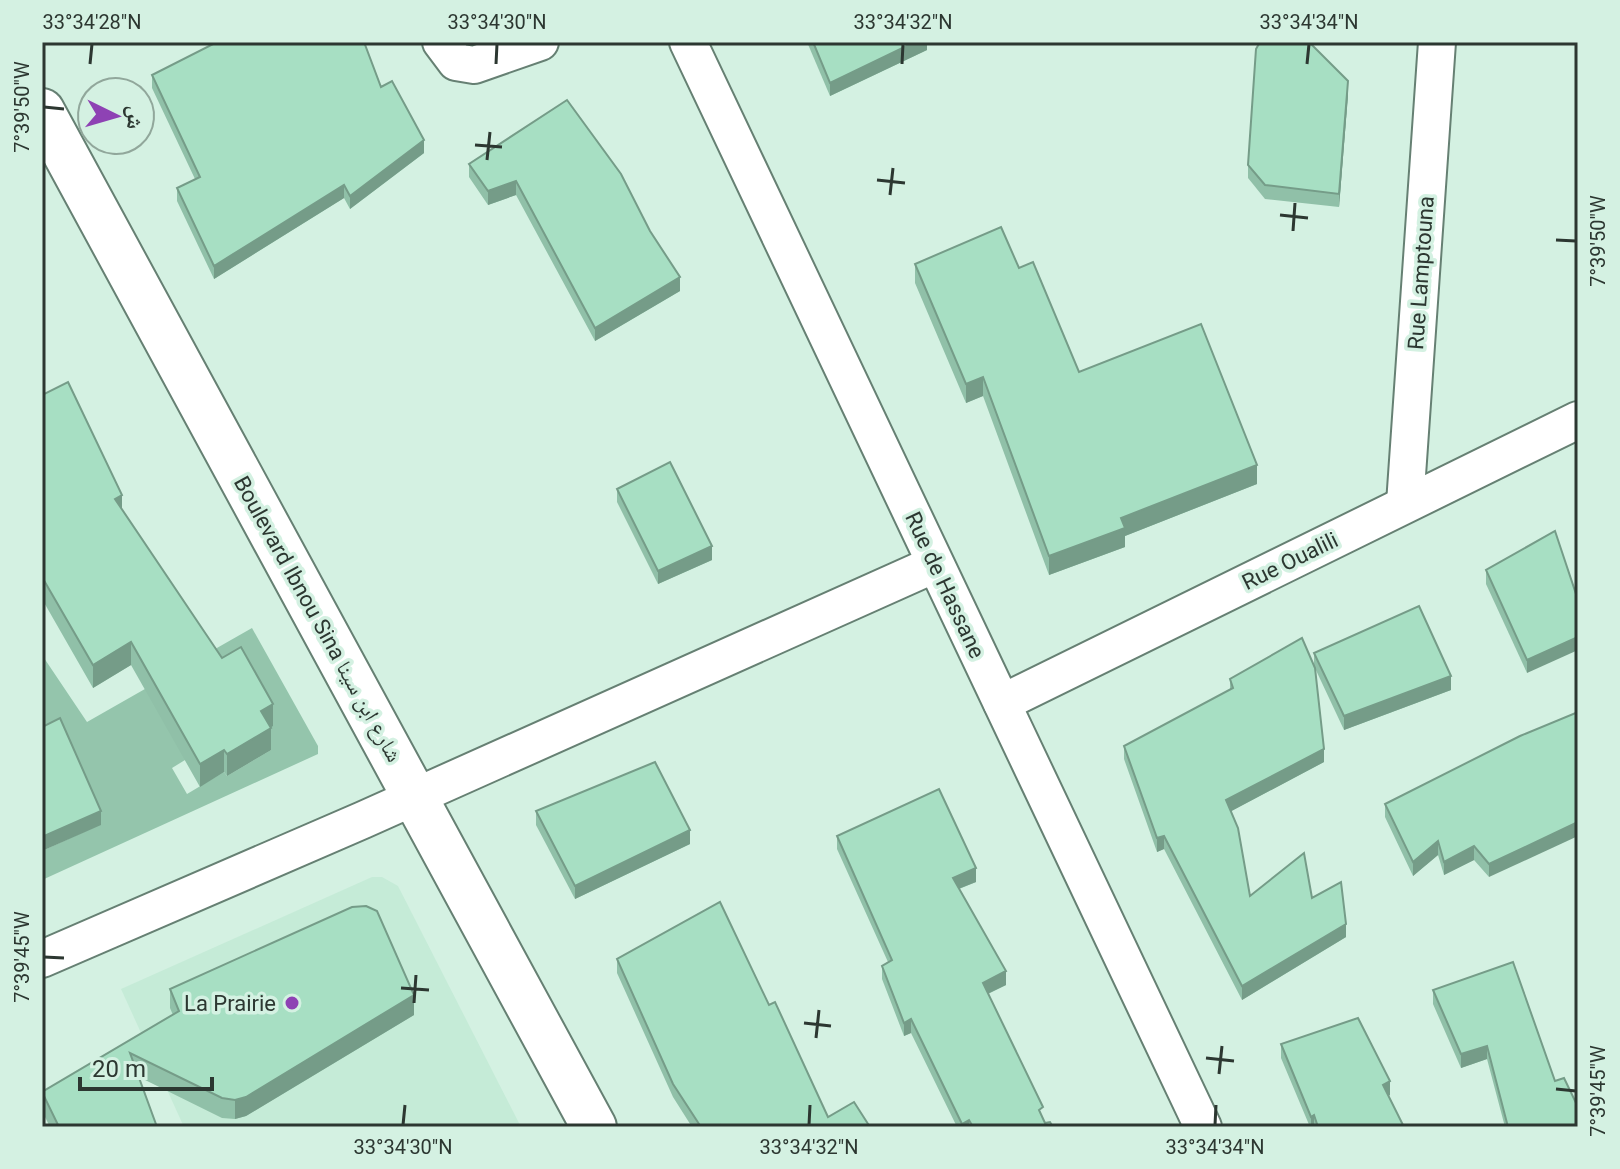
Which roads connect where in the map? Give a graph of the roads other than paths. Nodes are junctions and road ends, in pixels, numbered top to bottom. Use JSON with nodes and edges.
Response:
{"nodes":[{"id":1,"x":441,"y":42,"type":"edge"},
{"id":2,"x":540,"y":42,"type":"edge"},
{"id":3,"x":688,"y":42,"type":"edge"},
{"id":4,"x":1437,"y":42,"type":"edge"},
{"id":5,"x":42,"y":111,"type":"edge"},
{"id":6,"x":1578,"y":420,"type":"edge"},
{"id":7,"x":1405,"y":504,"type":"junction"},
{"id":8,"x":935,"y":564,"type":"junction"},
{"id":9,"x":1002,"y":703,"type":"junction"},
{"id":10,"x":415,"y":797,"type":"junction"},
{"id":11,"x":42,"y":959,"type":"edge"},
{"id":12,"x":594,"y":1127,"type":"edge"},
{"id":13,"x":1203,"y":1127,"type":"edge"}],
"edges":[{"from":1,"to":2,"type":"street"},
{"from":3,"to":8,"type":"street","name":"Rue de Hassane"},
{"from":4,"to":7,"type":"street","name":"Rue Lamptouna"},
{"from":5,"to":10,"type":"main road","name":"Boulevard Ibnou Sina شارع ابن سينا"},
{"from":6,"to":7,"type":"street","name":"Rue Oualili"},
{"from":7,"to":9,"type":"street","name":"Rue Oualili"},
{"from":8,"to":9,"type":"street","name":"Rue de Hassane"},
{"from":8,"to":10,"type":"street"},
{"from":9,"to":13,"type":"street","name":"Rue de Hassane"},
{"from":10,"to":11,"type":"street"},
{"from":10,"to":12,"type":"main road","name":"Boulevard Ibnou Sina شارع ابن سينا"}]}
